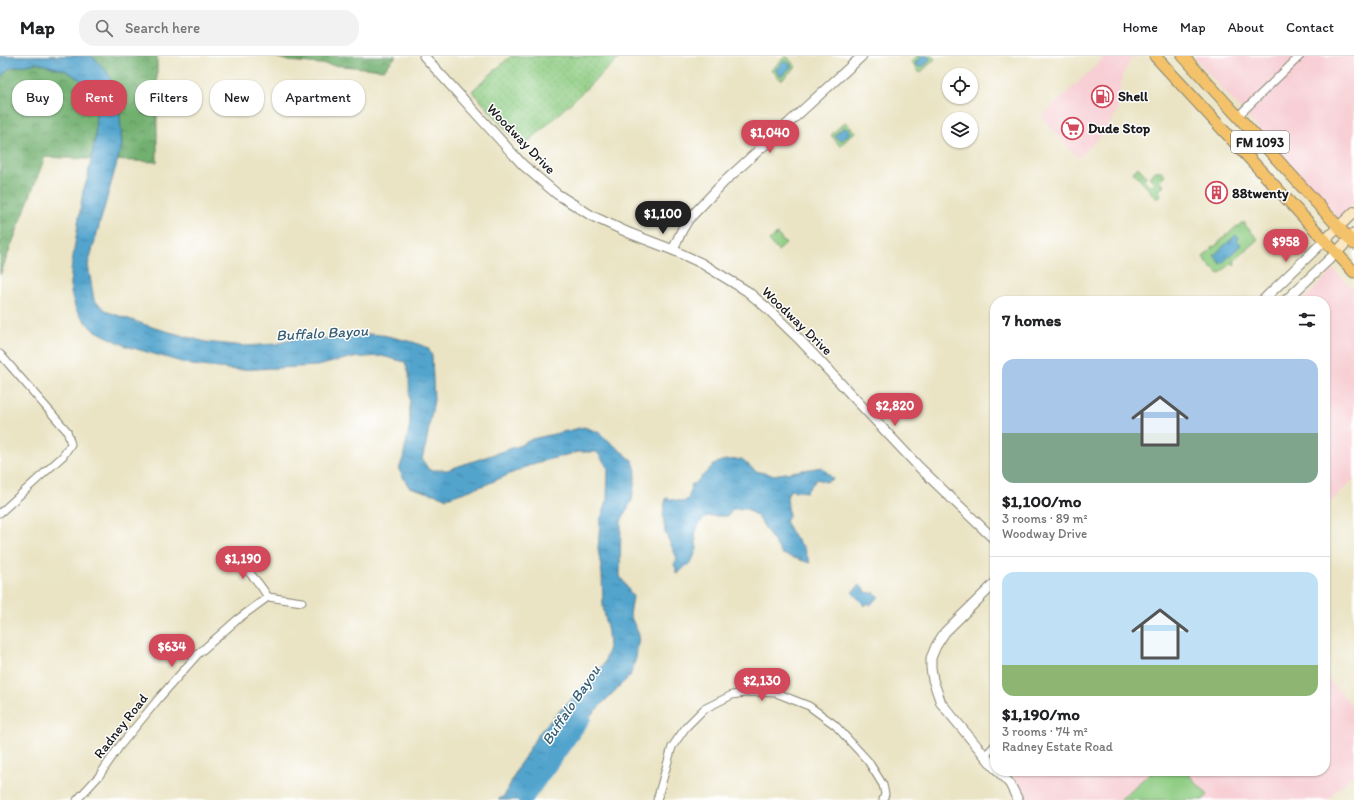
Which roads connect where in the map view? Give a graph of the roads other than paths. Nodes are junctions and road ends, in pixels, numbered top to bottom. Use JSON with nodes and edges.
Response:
{"nodes":[{"id":1,"x":424,"y":56,"type":"edge"},
{"id":2,"x":862,"y":56,"type":"edge"},
{"id":3,"x":1155,"y":56,"type":"edge"},
{"id":4,"x":1183,"y":56,"type":"edge"},
{"id":5,"x":1300,"y":56,"type":"edge"},
{"id":6,"x":1237,"y":117,"type":"junction"},
{"id":7,"x":1354,"y":212,"type":"edge"},
{"id":8,"x":1339,"y":227,"type":"junction"},
{"id":9,"x":1352,"y":239,"type":"edge"},
{"id":10,"x":1324,"y":241,"type":"junction"},
{"id":11,"x":673,"y":250,"type":"junction"},
{"id":12,"x":1336,"y":252,"type":"junction"},
{"id":13,"x":1354,"y":272,"type":"edge"},
{"id":14,"x":1267,"y":296,"type":"edge"},
{"id":15,"x":1290,"y":296,"type":"edge"},
{"id":16,"x":0,"y":354,"type":"edge"},
{"id":17,"x":0,"y":513,"type":"edge"},
{"id":18,"x":990,"y":535,"type":"edge"},
{"id":19,"x":228,"y":554,"type":"dead end"},
{"id":20,"x":990,"y":588,"type":"edge"},
{"id":21,"x":268,"y":598,"type":"junction"},
{"id":22,"x":302,"y":602,"type":"dead end"},
{"id":23,"x":990,"y":751,"type":"edge"},
{"id":24,"x":985,"y":756,"type":"junction"},
{"id":25,"x":990,"y":762,"type":"edge"},
{"id":26,"x":1003,"y":776,"type":"edge"},
{"id":27,"x":77,"y":800,"type":"edge"},
{"id":28,"x":657,"y":800,"type":"edge"},
{"id":29,"x":883,"y":800,"type":"edge"},
{"id":30,"x":1018,"y":800,"type":"edge"}],
"edges":[{"from":1,"to":11,"type":"street","name":"Woodway Drive"},
{"from":2,"to":11,"type":"street"},
{"from":3,"to":10,"type":"main road","number":"FM 1093"},
{"from":4,"to":6,"type":"main road","number":"FM 1093"},
{"from":5,"to":6,"type":"street"},
{"from":6,"to":8,"type":"main road","number":"FM 1093"},
{"from":7,"to":8,"type":"main road"},
{"from":8,"to":9,"type":"main road","number":"FM 1093"},
{"from":8,"to":10,"type":"main road"},
{"from":9,"to":12,"type":"main road"},
{"from":10,"to":12,"type":"main road","number":"FM 1093"},
{"from":10,"to":14,"type":"street"},
{"from":11,"to":18,"type":"street","name":"Woodway Drive"},
{"from":12,"to":13,"type":"main road","number":"FM 1093"},
{"from":12,"to":15,"type":"street"},
{"from":16,"to":17,"type":"street"},
{"from":19,"to":21,"type":"street"},
{"from":20,"to":24,"type":"street"},
{"from":21,"to":22,"type":"street"},
{"from":21,"to":27,"type":"street","name":"Radney Road"},
{"from":23,"to":24,"type":"street"},
{"from":24,"to":25,"type":"street"},
{"from":26,"to":30,"type":"street"},
{"from":28,"to":29,"type":"street"}]}
